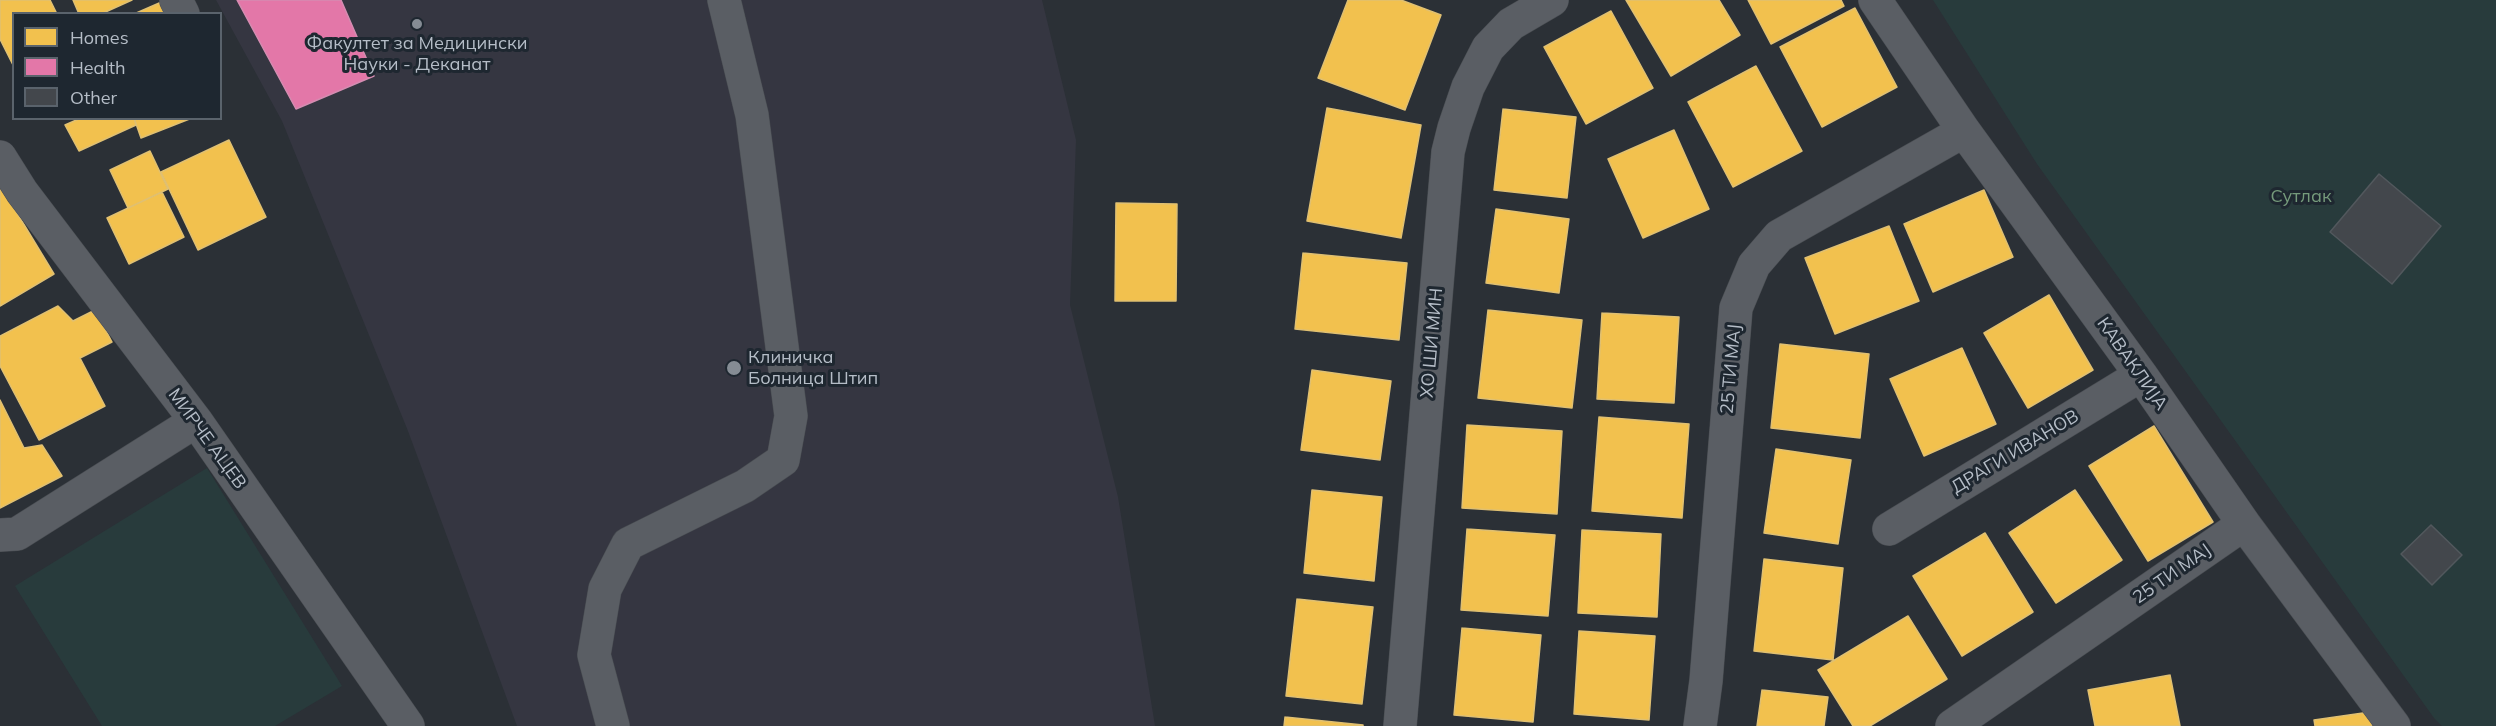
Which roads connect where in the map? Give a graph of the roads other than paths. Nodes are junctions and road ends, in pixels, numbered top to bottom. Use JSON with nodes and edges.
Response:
{"nodes":[{"id":1,"x":724,"y":0,"type":"edge"},
{"id":2,"x":1552,"y":0,"type":"edge"},
{"id":3,"x":1875,"y":0,"type":"edge"},
{"id":4,"x":1964,"y":131,"type":"junction"},
{"id":5,"x":0,"y":157,"type":"edge"},
{"id":6,"x":2140,"y":375,"type":"junction"},
{"id":7,"x":196,"y":421,"type":"junction"},
{"id":8,"x":2244,"y":524,"type":"junction"},
{"id":9,"x":1889,"y":529,"type":"dead end"},
{"id":10,"x":0,"y":535,"type":"edge"},
{"id":11,"x":408,"y":726,"type":"edge"},
{"id":12,"x":613,"y":726,"type":"edge"},
{"id":13,"x":1400,"y":726,"type":"edge"},
{"id":14,"x":1700,"y":726,"type":"edge"},
{"id":15,"x":1952,"y":726,"type":"edge"},
{"id":16,"x":2394,"y":726,"type":"edge"}],
"edges":[{"from":1,"to":12,"type":"street"},
{"from":2,"to":13,"type":"street","name":"ХО ШИ МИН"},
{"from":3,"to":4,"type":"street","name":"КАВАКЛИЈА"},
{"from":4,"to":6,"type":"street","name":"КАВАКЛИЈА"},
{"from":4,"to":14,"type":"street","name":"25 ТИ МАЈ"},
{"from":5,"to":7,"type":"street","name":"МИРЧЕ АЦЕВ"},
{"from":6,"to":8,"type":"street","name":"КАВАКЛИЈА"},
{"from":6,"to":9,"type":"street","name":"ДРАГИ ИВАНОВ"},
{"from":7,"to":10,"type":"street"},
{"from":7,"to":11,"type":"street","name":"МИРЧЕ АЦЕВ"},
{"from":8,"to":15,"type":"street","name":"25 ТИ МАЈ"},
{"from":8,"to":16,"type":"street","name":"КАВАКЛИЈА"}]}
